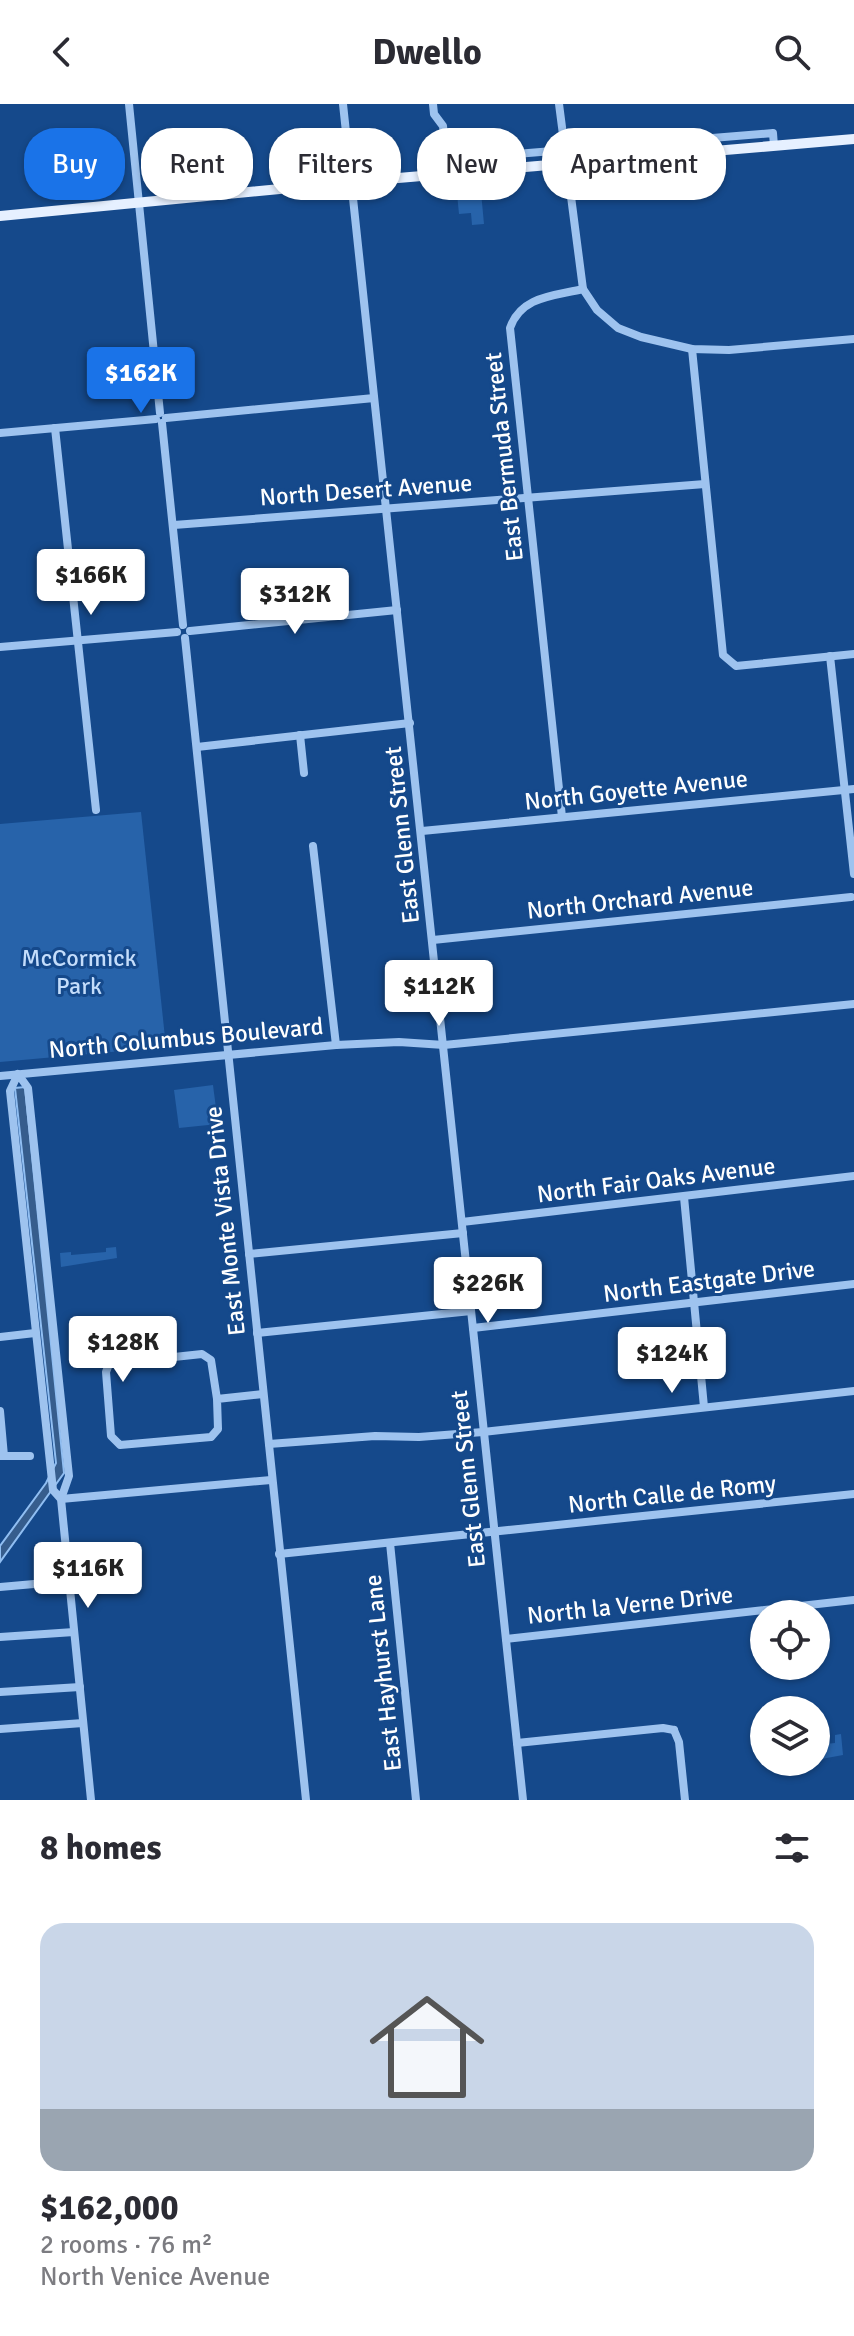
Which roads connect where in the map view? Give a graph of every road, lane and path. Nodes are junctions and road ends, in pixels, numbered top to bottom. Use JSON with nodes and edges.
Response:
{"nodes":[{"id":1,"x":129,"y":104,"type":"edge"},
{"id":2,"x":343,"y":104,"type":"edge"},
{"id":3,"x":433,"y":104,"type":"edge"},
{"id":4,"x":559,"y":104,"type":"edge"},
{"id":5,"x":345,"y":128,"type":"edge"},
{"id":6,"x":443,"y":128,"type":"edge"},
{"id":7,"x":562,"y":128,"type":"edge"},
{"id":8,"x":726,"y":137,"type":"edge"},
{"id":9,"x":854,"y":139,"type":"edge"},
{"id":10,"x":774,"y":146,"type":"junction"},
{"id":11,"x":726,"y":151,"type":"edge"},
{"id":12,"x":269,"y":192,"type":"edge"},
{"id":13,"x":353,"y":200,"type":"edge"},
{"id":14,"x":571,"y":200,"type":"edge"},
{"id":15,"x":140,"y":205,"type":"junction"},
{"id":16,"x":0,"y":216,"type":"edge"},
{"id":17,"x":583,"y":289,"type":"junction"},
{"id":18,"x":854,"y":339,"type":"edge"},
{"id":19,"x":692,"y":349,"type":"junction"},
{"id":20,"x":374,"y":398,"type":"junction"},
{"id":21,"x":161,"y":418,"type":"junction"},
{"id":22,"x":55,"y":428,"type":"junction"},
{"id":23,"x":0,"y":433,"type":"edge"},
{"id":24,"x":705,"y":484,"type":"junction"},
{"id":25,"x":528,"y":498,"type":"junction"},
{"id":26,"x":387,"y":508,"type":"junction"},
{"id":27,"x":174,"y":525,"type":"junction"},
{"id":28,"x":397,"y":610,"type":"junction"},
{"id":29,"x":184,"y":631,"type":"junction"},
{"id":30,"x":77,"y":639,"type":"junction"},
{"id":31,"x":0,"y":647,"type":"edge"},
{"id":32,"x":854,"y":654,"type":"edge"},
{"id":33,"x":830,"y":656,"type":"junction"},
{"id":34,"x":410,"y":723,"type":"junction"},
{"id":35,"x":300,"y":735,"type":"junction"},
{"id":36,"x":197,"y":747,"type":"junction"},
{"id":37,"x":304,"y":773,"type":"dead end"},
{"id":38,"x":850,"y":789,"type":"edge"},
{"id":39,"x":96,"y":810,"type":"dead end"},
{"id":40,"x":562,"y":817,"type":"junction"},
{"id":41,"x":422,"y":831,"type":"junction"},
{"id":42,"x":313,"y":846,"type":"dead end"},
{"id":43,"x":854,"y":874,"type":"edge"},
{"id":44,"x":853,"y":897,"type":"edge"},
{"id":45,"x":433,"y":940,"type":"junction"},
{"id":46,"x":854,"y":1004,"type":"edge"},
{"id":47,"x":336,"y":1045,"type":"junction"},
{"id":48,"x":444,"y":1045,"type":"junction"},
{"id":49,"x":228,"y":1055,"type":"junction"},
{"id":50,"x":18,"y":1074,"type":"junction"},
{"id":51,"x":0,"y":1076,"type":"edge"},
{"id":52,"x":854,"y":1176,"type":"edge"},
{"id":53,"x":684,"y":1197,"type":"junction"},
{"id":54,"x":462,"y":1222,"type":"junction"},
{"id":55,"x":463,"y":1233,"type":"junction"},
{"id":56,"x":249,"y":1254,"type":"junction"},
{"id":57,"x":854,"y":1284,"type":"edge"},
{"id":58,"x":695,"y":1302,"type":"junction"},
{"id":59,"x":471,"y":1311,"type":"junction"},
{"id":60,"x":473,"y":1328,"type":"junction"},
{"id":61,"x":35,"y":1333,"type":"junction"},
{"id":62,"x":257,"y":1333,"type":"junction"},
{"id":63,"x":0,"y":1337,"type":"edge"},
{"id":64,"x":854,"y":1391,"type":"edge"},
{"id":65,"x":263,"y":1394,"type":"junction"},
{"id":66,"x":217,"y":1399,"type":"junction"},
{"id":67,"x":704,"y":1407,"type":"junction"},
{"id":68,"x":0,"y":1411,"type":"edge"},
{"id":69,"x":483,"y":1432,"type":"junction"},
{"id":70,"x":269,"y":1444,"type":"junction"},
{"id":71,"x":2,"y":1456,"type":"edge"},
{"id":72,"x":30,"y":1456,"type":"dead end"},
{"id":73,"x":271,"y":1480,"type":"junction"},
{"id":74,"x":854,"y":1494,"type":"edge"},
{"id":75,"x":61,"y":1499,"type":"junction"},
{"id":76,"x":494,"y":1533,"type":"junction"},
{"id":77,"x":390,"y":1543,"type":"junction"},
{"id":78,"x":279,"y":1554,"type":"junction"},
{"id":79,"x":68,"y":1581,"type":"junction"},
{"id":80,"x":0,"y":1587,"type":"edge"},
{"id":81,"x":854,"y":1600,"type":"edge"},
{"id":82,"x":74,"y":1632,"type":"junction"},
{"id":83,"x":0,"y":1637,"type":"edge"},
{"id":84,"x":506,"y":1639,"type":"junction"},
{"id":85,"x":80,"y":1687,"type":"junction"},
{"id":86,"x":0,"y":1692,"type":"edge"},
{"id":87,"x":83,"y":1723,"type":"junction"},
{"id":88,"x":0,"y":1729,"type":"edge"},
{"id":89,"x":517,"y":1743,"type":"junction"},
{"id":90,"x":91,"y":1800,"type":"edge"},
{"id":91,"x":306,"y":1800,"type":"edge"},
{"id":92,"x":416,"y":1800,"type":"edge"},
{"id":93,"x":523,"y":1800,"type":"edge"},
{"id":94,"x":685,"y":1800,"type":"edge"}],
"edges":[{"from":1,"to":15,"type":"street","name":"East Monte Vista Drive"},
{"from":2,"to":5,"type":"street","name":"East Glenn Street"},
{"from":3,"to":6,"type":"street"},
{"from":4,"to":7,"type":"street"},
{"from":8,"to":10,"type":"street"},
{"from":9,"to":10,"type":"main road"},
{"from":10,"to":11,"type":"main road"},
{"from":12,"to":15,"type":"main road"},
{"from":13,"to":20,"type":"street","name":"East Glenn Street"},
{"from":14,"to":17,"type":"street"},
{"from":15,"to":16,"type":"main road"},
{"from":15,"to":21,"type":"street","name":"East Monte Vista Drive"},
{"from":17,"to":19,"type":"street"},
{"from":17,"to":25,"type":"street","name":"East Bermuda Street"},
{"from":18,"to":19,"type":"street"},
{"from":19,"to":24,"type":"street"},
{"from":20,"to":21,"type":"street"},
{"from":20,"to":26,"type":"street","name":"East Glenn Street"},
{"from":21,"to":22,"type":"street"},
{"from":21,"to":27,"type":"street","name":"East Monte Vista Drive"},
{"from":22,"to":23,"type":"street"},
{"from":22,"to":30,"type":"street"},
{"from":24,"to":25,"type":"street","name":"North Desert Avenue"},
{"from":24,"to":33,"type":"street"},
{"from":25,"to":26,"type":"street","name":"North Desert Avenue"},
{"from":25,"to":40,"type":"street","name":"East Bermuda Street"},
{"from":26,"to":27,"type":"street","name":"North Desert Avenue"},
{"from":26,"to":28,"type":"street","name":"East Glenn Street"},
{"from":27,"to":29,"type":"street","name":"East Monte Vista Drive"},
{"from":28,"to":29,"type":"street"},
{"from":28,"to":34,"type":"street","name":"East Glenn Street"},
{"from":29,"to":30,"type":"street"},
{"from":29,"to":36,"type":"street","name":"East Monte Vista Drive"},
{"from":30,"to":31,"type":"street"},
{"from":30,"to":39,"type":"street"},
{"from":32,"to":33,"type":"street"},
{"from":33,"to":38,"type":"street"},
{"from":34,"to":35,"type":"street"},
{"from":34,"to":41,"type":"street","name":"East Glenn Street"},
{"from":35,"to":36,"type":"street"},
{"from":35,"to":37,"type":"street"},
{"from":36,"to":49,"type":"street","name":"East Monte Vista Drive"},
{"from":38,"to":40,"type":"street","name":"North Goyette Avenue"},
{"from":38,"to":43,"type":"street"},
{"from":40,"to":41,"type":"street","name":"North Goyette Avenue"},
{"from":41,"to":45,"type":"street","name":"East Glenn Street"},
{"from":42,"to":47,"type":"street"},
{"from":44,"to":45,"type":"street","name":"North Orchard Avenue"},
{"from":45,"to":48,"type":"street","name":"East Glenn Street"},
{"from":46,"to":48,"type":"street","name":"North Columbus Boulevard"},
{"from":47,"to":48,"type":"street","name":"North Columbus Boulevard"},
{"from":47,"to":49,"type":"street","name":"North Columbus Boulevard"},
{"from":48,"to":54,"type":"street","name":"East Glenn Street"},
{"from":49,"to":50,"type":"street","name":"North Columbus Boulevard"},
{"from":49,"to":56,"type":"street","name":"East Monte Vista Drive"},
{"from":50,"to":51,"type":"street","name":"North Columbus Boulevard"},
{"from":50,"to":61,"type":"street"},
{"from":50,"to":75,"type":"street"},
{"from":52,"to":53,"type":"street","name":"North Fair Oaks Avenue"},
{"from":53,"to":54,"type":"street","name":"North Fair Oaks Avenue"},
{"from":53,"to":58,"type":"street"},
{"from":54,"to":55,"type":"street","name":"East Glenn Street"},
{"from":55,"to":56,"type":"street"},
{"from":55,"to":59,"type":"street","name":"East Glenn Street"},
{"from":56,"to":62,"type":"street","name":"East Monte Vista Drive"},
{"from":57,"to":58,"type":"street","name":"North Eastgate Drive"},
{"from":58,"to":60,"type":"street","name":"North Eastgate Drive"},
{"from":58,"to":67,"type":"street"},
{"from":59,"to":60,"type":"street","name":"East Glenn Street"},
{"from":59,"to":62,"type":"street"},
{"from":60,"to":69,"type":"street","name":"East Glenn Street"},
{"from":61,"to":63,"type":"street"},
{"from":61,"to":75,"type":"street"},
{"from":62,"to":65,"type":"street","name":"East Monte Vista Drive"},
{"from":64,"to":67,"type":"street"},
{"from":65,"to":66,"type":"street"},
{"from":65,"to":70,"type":"street","name":"East Monte Vista Drive"},
{"from":66,"to":66,"type":"street"},
{"from":67,"to":69,"type":"street"},
{"from":68,"to":71,"type":"street"},
{"from":69,"to":70,"type":"street"},
{"from":69,"to":76,"type":"street","name":"East Glenn Street"},
{"from":70,"to":73,"type":"street","name":"East Monte Vista Drive"},
{"from":71,"to":72,"type":"street"},
{"from":73,"to":75,"type":"street"},
{"from":73,"to":78,"type":"street","name":"East Monte Vista Drive"},
{"from":74,"to":76,"type":"street","name":"North Calle de Romy"},
{"from":75,"to":79,"type":"street"},
{"from":76,"to":77,"type":"street","name":"North Calle de Romy"},
{"from":76,"to":84,"type":"street","name":"East Glenn Street"},
{"from":77,"to":78,"type":"street","name":"North Calle de Romy"},
{"from":77,"to":92,"type":"street","name":"East Hayhurst Lane"},
{"from":78,"to":91,"type":"street","name":"East Monte Vista Drive"},
{"from":79,"to":80,"type":"street"},
{"from":79,"to":82,"type":"street"},
{"from":81,"to":84,"type":"street","name":"North la Verne Drive"},
{"from":82,"to":83,"type":"street"},
{"from":82,"to":85,"type":"street"},
{"from":84,"to":89,"type":"street","name":"East Glenn Street"},
{"from":85,"to":86,"type":"street"},
{"from":85,"to":87,"type":"street"},
{"from":87,"to":88,"type":"street"},
{"from":87,"to":90,"type":"street"},
{"from":89,"to":93,"type":"street","name":"East Glenn Street"},
{"from":89,"to":94,"type":"street"}]}
